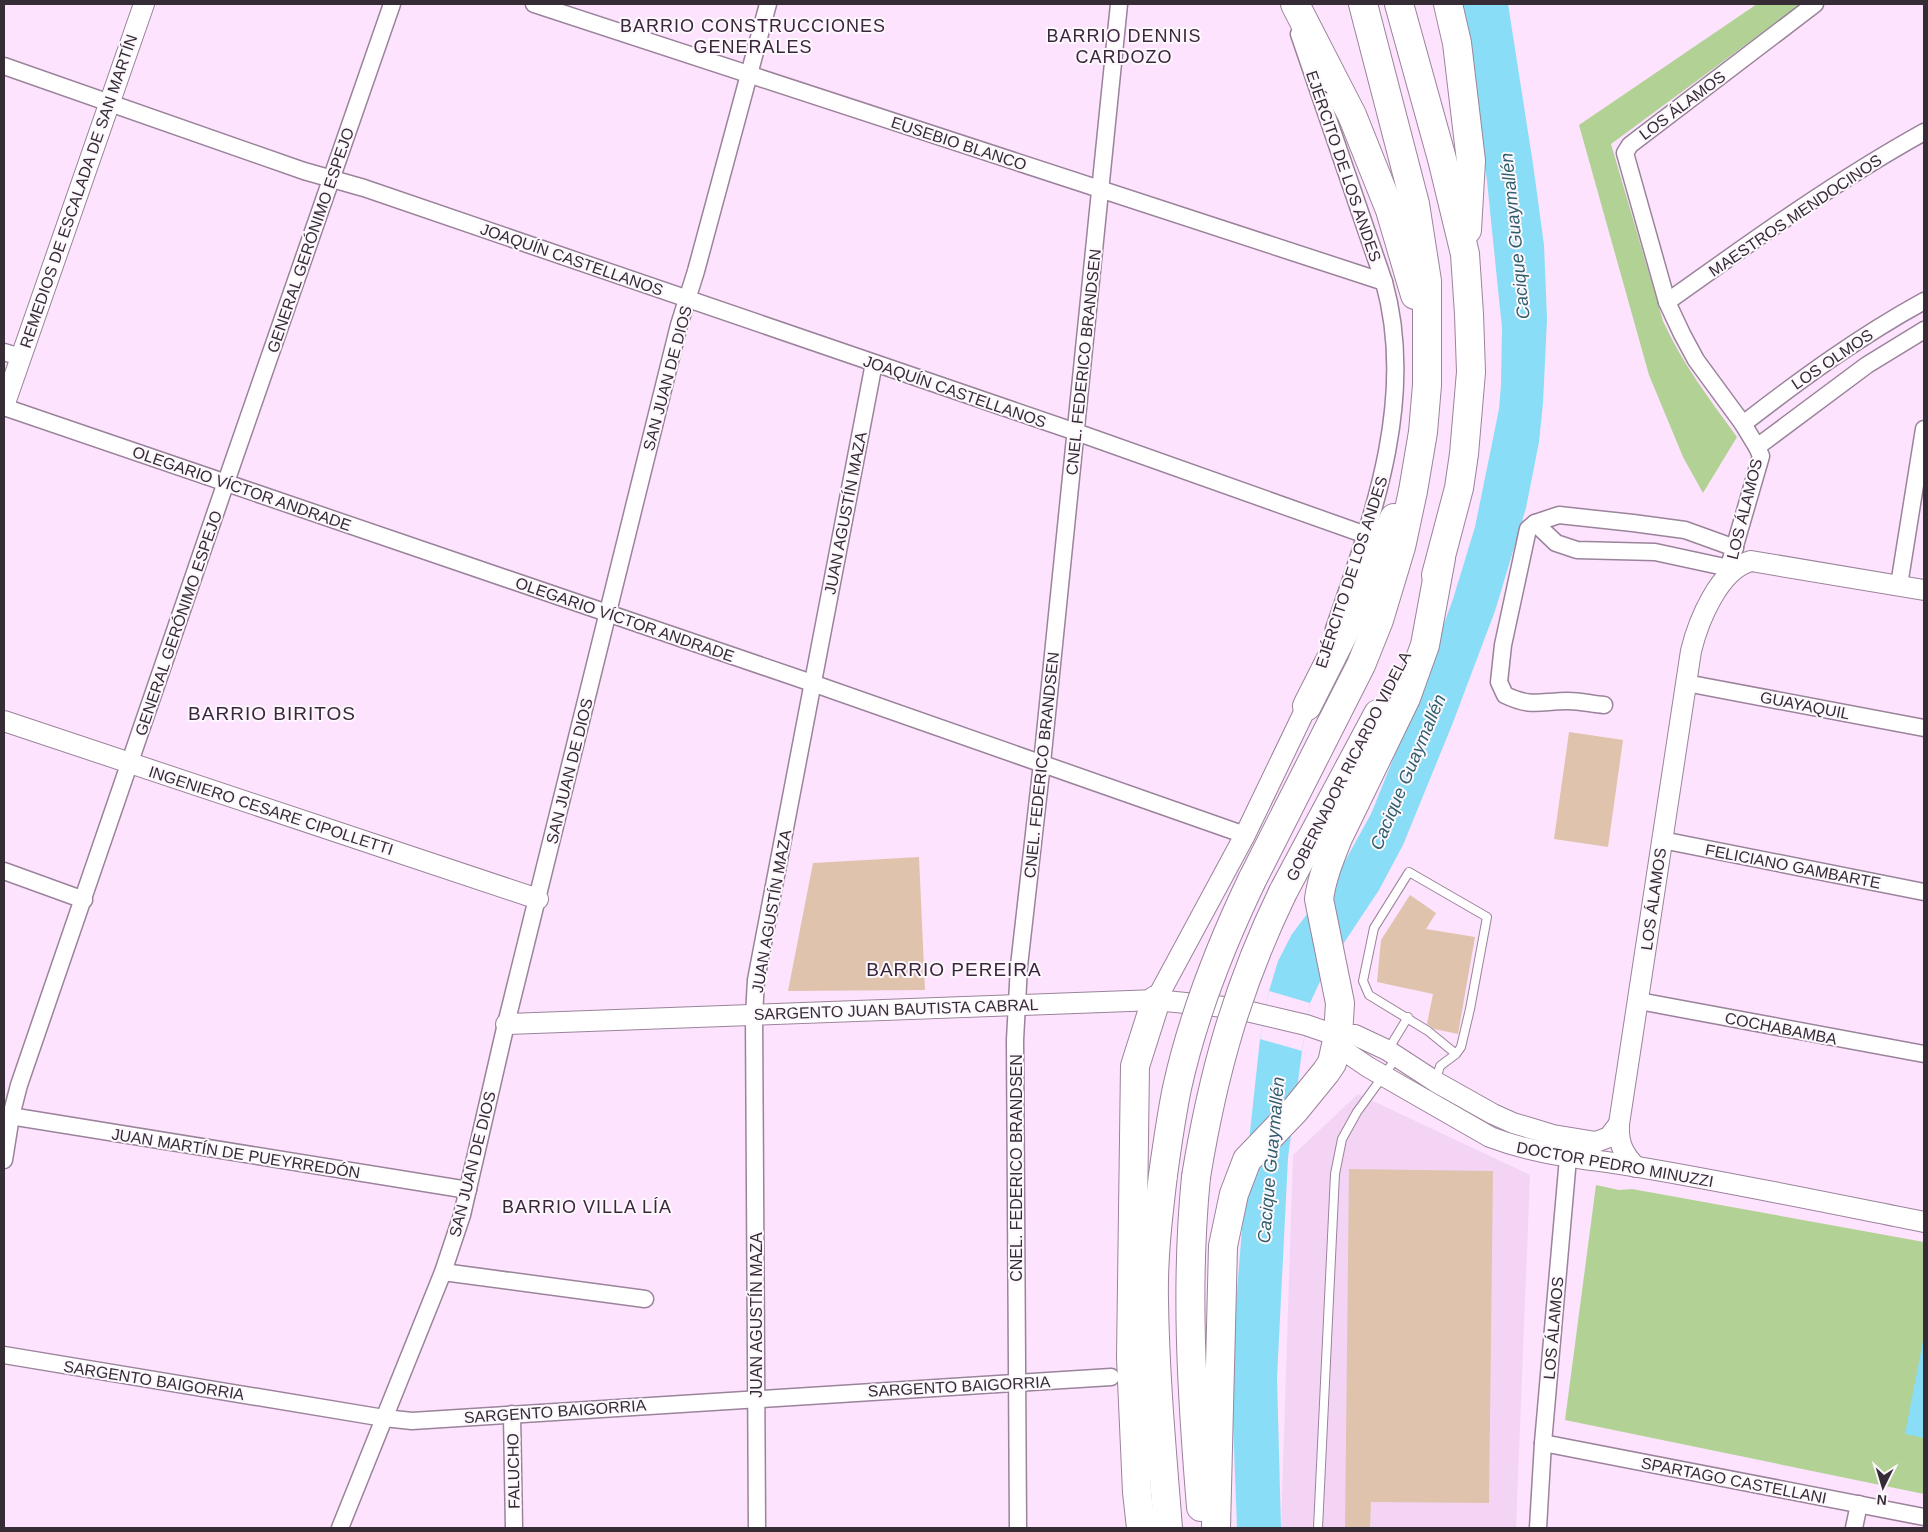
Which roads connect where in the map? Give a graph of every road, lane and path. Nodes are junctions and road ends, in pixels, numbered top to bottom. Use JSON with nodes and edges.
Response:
{"nodes":[{"id":1,"x":144,"y":4,"type":"edge"},
{"id":2,"x":392,"y":4,"type":"edge"},
{"id":3,"x":534,"y":4,"type":"edge"},
{"id":4,"x":768,"y":4,"type":"edge"},
{"id":5,"x":1119,"y":4,"type":"edge"},
{"id":6,"x":1288,"y":4,"type":"edge"},
{"id":7,"x":1295,"y":4,"type":"edge"},
{"id":8,"x":1363,"y":4,"type":"edge"},
{"id":9,"x":1399,"y":4,"type":"edge"},
{"id":10,"x":1448,"y":4,"type":"edge"},
{"id":11,"x":1815,"y":4,"type":"edge"},
{"id":12,"x":4,"y":66,"type":"edge"},
{"id":13,"x":748,"y":75,"type":"junction"},
{"id":14,"x":109,"y":103,"type":"junction"},
{"id":15,"x":1924,"y":132,"type":"edge"},
{"id":16,"x":332,"y":179,"type":"junction"},
{"id":17,"x":1102,"y":189,"type":"junction"},
{"id":18,"x":1465,"y":254,"type":"junction"},
{"id":19,"x":1384,"y":282,"type":"junction"},
{"id":20,"x":688,"y":299,"type":"junction"},
{"id":21,"x":1924,"y":301,"type":"edge"},
{"id":22,"x":1667,"y":302,"type":"junction"},
{"id":23,"x":1924,"y":330,"type":"edge"},
{"id":24,"x":1428,"y":337,"type":"junction"},
{"id":25,"x":12,"y":355,"type":"edge"},
{"id":26,"x":874,"y":363,"type":"junction"},
{"id":27,"x":4,"y":407,"type":"edge"},
{"id":28,"x":1743,"y":424,"type":"junction"},
{"id":29,"x":1924,"y":429,"type":"edge"},
{"id":30,"x":1076,"y":432,"type":"junction"},
{"id":31,"x":1423,"y":432,"type":"junction"},
{"id":32,"x":1757,"y":447,"type":"junction"},
{"id":33,"x":226,"y":482,"type":"junction"},
{"id":34,"x":1535,"y":523,"type":"junction"},
{"id":35,"x":1366,"y":535,"type":"junction"},
{"id":36,"x":1735,"y":548,"type":"junction"},
{"id":37,"x":1441,"y":558,"type":"junction"},
{"id":38,"x":1727,"y":574,"type":"junction"},
{"id":39,"x":1899,"y":585,"type":"junction"},
{"id":40,"x":1924,"y":590,"type":"edge"},
{"id":41,"x":608,"y":613,"type":"junction"},
{"id":42,"x":1686,"y":682,"type":"junction"},
{"id":43,"x":812,"y":683,"type":"junction"},
{"id":44,"x":1604,"y":705,"type":"dead end"},
{"id":45,"x":1308,"y":706,"type":"junction"},
{"id":46,"x":4,"y":721,"type":"edge"},
{"id":47,"x":1924,"y":728,"type":"edge"},
{"id":48,"x":131,"y":763,"type":"junction"},
{"id":49,"x":1042,"y":763,"type":"junction"},
{"id":50,"x":1245,"y":835,"type":"junction"},
{"id":51,"x":1662,"y":840,"type":"junction"},
{"id":52,"x":4,"y":871,"type":"edge"},
{"id":53,"x":1924,"y":892,"type":"edge"},
{"id":54,"x":538,"y":899,"type":"junction"},
{"id":55,"x":84,"y":900,"type":"junction"},
{"id":56,"x":1156,"y":1000,"type":"junction"},
{"id":57,"x":1639,"y":1001,"type":"junction"},
{"id":58,"x":1016,"y":1005,"type":"junction"},
{"id":59,"x":754,"y":1014,"type":"junction"},
{"id":60,"x":1408,"y":1018,"type":"junction"},
{"id":61,"x":1284,"y":1020,"type":"joint"},
{"id":62,"x":506,"y":1024,"type":"junction"},
{"id":63,"x":1338,"y":1036,"type":"junction"},
{"id":64,"x":1392,"y":1054,"type":"junction"},
{"id":65,"x":1456,"y":1054,"type":"junction"},
{"id":66,"x":1924,"y":1054,"type":"edge"},
{"id":67,"x":1383,"y":1076,"type":"junction"},
{"id":68,"x":1436,"y":1082,"type":"junction"},
{"id":69,"x":7,"y":1115,"type":"edge"},
{"id":70,"x":1619,"y":1124,"type":"junction"},
{"id":71,"x":1552,"y":1135,"type":"junction"},
{"id":72,"x":1568,"y":1158,"type":"junction"},
{"id":73,"x":4,"y":1160,"type":"edge"},
{"id":74,"x":1636,"y":1167,"type":"junction"},
{"id":75,"x":468,"y":1190,"type":"junction"},
{"id":76,"x":1924,"y":1222,"type":"edge"},
{"id":77,"x":442,"y":1272,"type":"junction"},
{"id":78,"x":645,"y":1300,"type":"dead end"},
{"id":79,"x":4,"y":1355,"type":"edge"},
{"id":80,"x":1111,"y":1377,"type":"dead end"},
{"id":81,"x":1017,"y":1383,"type":"junction"},
{"id":82,"x":757,"y":1399,"type":"junction"},
{"id":83,"x":512,"y":1414,"type":"junction"},
{"id":84,"x":384,"y":1418,"type":"junction"},
{"id":85,"x":1543,"y":1443,"type":"junction"},
{"id":86,"x":1859,"y":1504,"type":"junction"},
{"id":87,"x":1924,"y":1516,"type":"edge"},
{"id":88,"x":340,"y":1528,"type":"edge"},
{"id":89,"x":514,"y":1528,"type":"edge"},
{"id":90,"x":757,"y":1528,"type":"edge"},
{"id":91,"x":1018,"y":1528,"type":"edge"},
{"id":92,"x":1141,"y":1528,"type":"edge"},
{"id":93,"x":1168,"y":1528,"type":"edge"},
{"id":94,"x":1203,"y":1528,"type":"edge"},
{"id":95,"x":1216,"y":1528,"type":"edge"},
{"id":96,"x":1318,"y":1528,"type":"edge"},
{"id":97,"x":1538,"y":1528,"type":"edge"},
{"id":98,"x":1854,"y":1528,"type":"edge"}],
"edges":[{"from":1,"to":14,"type":"street","name":"REMEDIOS DE ESCALADA DE SAN MARTÍN"},
{"from":2,"to":16,"type":"street","name":"GENERAL GERÓNIMO ESPEJO"},
{"from":3,"to":13,"type":"street","name":"EUSEBIO BLANCO"},
{"from":4,"to":13,"type":"street","name":"SAN JUAN DE DIOS"},
{"from":5,"to":17,"type":"street","name":"CNEL. FEDERICO BRANDSEN"},
{"from":6,"to":19,"type":"street","name":"EJÉRCITO DE LOS ANDES"},
{"from":7,"to":24,"type":"highway"},
{"from":8,"to":24,"type":"highway","name":"GOBERNADOR RICARDO VIDELA"},
{"from":9,"to":18,"type":"highway","name":"GOBERNADOR RICARDO VIDELA"},
{"from":10,"to":18,"type":"highway"},
{"from":11,"to":22,"type":"street","name":"LOS ÁLAMOS"},
{"from":12,"to":14,"type":"street","name":"JOAQUÍN CASTELLANOS"},
{"from":13,"to":17,"type":"street","name":"EUSEBIO BLANCO"},
{"from":13,"to":20,"type":"street","name":"SAN JUAN DE DIOS"},
{"from":14,"to":16,"type":"street","name":"JOAQUÍN CASTELLANOS"},
{"from":14,"to":25,"type":"street","name":"REMEDIOS DE ESCALADA DE SAN MARTÍN"},
{"from":15,"to":22,"type":"street","name":"MAESTROS MENDOCINOS"},
{"from":16,"to":20,"type":"street","name":"JOAQUÍN CASTELLANOS"},
{"from":16,"to":33,"type":"street","name":"GENERAL GERÓNIMO ESPEJO"},
{"from":17,"to":19,"type":"street","name":"EUSEBIO BLANCO"},
{"from":17,"to":30,"type":"street","name":"CNEL. FEDERICO BRANDSEN"},
{"from":18,"to":37,"type":"highway","name":"GOBERNADOR RICARDO VIDELA"},
{"from":19,"to":35,"type":"street","name":"EJÉRCITO DE LOS ANDES"},
{"from":20,"to":26,"type":"street","name":"JOAQUÍN CASTELLANOS"},
{"from":20,"to":41,"type":"street","name":"SAN JUAN DE DIOS"},
{"from":21,"to":28,"type":"street","name":"LOS OLMOS"},
{"from":22,"to":28,"type":"street","name":"LOS ÁLAMOS"},
{"from":23,"to":32,"type":"street","name":"LOS OLMOS"},
{"from":24,"to":31,"type":"highway","name":"GOBERNADOR RICARDO VIDELA"},
{"from":25,"to":27,"type":"street","name":"REMEDIOS DE ESCALADA DE SAN MARTÍN"},
{"from":26,"to":30,"type":"street","name":"JOAQUÍN CASTELLANOS"},
{"from":26,"to":43,"type":"street","name":"JUAN AGUSTÍN MAZA"},
{"from":27,"to":33,"type":"street","name":"OLEGARIO VÍCTOR ANDRADE"},
{"from":28,"to":32,"type":"street","name":"LOS ÁLAMOS"},
{"from":29,"to":39,"type":"street"},
{"from":30,"to":35,"type":"street","name":"JOAQUÍN CASTELLANOS"},
{"from":30,"to":49,"type":"street","name":"CNEL. FEDERICO BRANDSEN"},
{"from":31,"to":45,"type":"highway"},
{"from":31,"to":93,"type":"highway","name":"GOBERNADOR RICARDO VIDELA","bridge":true},
{"from":32,"to":36,"type":"street","name":"LOS ÁLAMOS"},
{"from":33,"to":41,"type":"street","name":"OLEGARIO VÍCTOR ANDRADE"},
{"from":33,"to":48,"type":"street","name":"GENERAL GERÓNIMO ESPEJO"},
{"from":34,"to":36,"type":"street"},
{"from":34,"to":38,"type":"street"},
{"from":34,"to":44,"type":"street"},
{"from":35,"to":45,"type":"street","name":"EJÉRCITO DE LOS ANDES"},
{"from":36,"to":38,"type":"street","name":"LOS ÁLAMOS"},
{"from":37,"to":63,"type":"highway"},
{"from":37,"to":94,"type":"highway","name":"GOBERNADOR RICARDO VIDELA","bridge":true},
{"from":38,"to":39,"type":"street"},
{"from":38,"to":42,"type":"street","name":"LOS ÁLAMOS"},
{"from":39,"to":40,"type":"street"},
{"from":41,"to":43,"type":"street","name":"OLEGARIO VÍCTOR ANDRADE"},
{"from":41,"to":54,"type":"street","name":"SAN JUAN DE DIOS"},
{"from":42,"to":47,"type":"street","name":"GUAYAQUIL"},
{"from":42,"to":51,"type":"street","name":"LOS ÁLAMOS"},
{"from":43,"to":49,"type":"street","name":"OLEGARIO VÍCTOR ANDRADE"},
{"from":43,"to":59,"type":"street","name":"JUAN AGUSTÍN MAZA"},
{"from":45,"to":50,"type":"street","name":"EJÉRCITO DE LOS ANDES"},
{"from":46,"to":48,"type":"street","name":"INGENIERO CESARE CIPOLLETTI"},
{"from":48,"to":54,"type":"street","name":"INGENIERO CESARE CIPOLLETTI"},
{"from":48,"to":55,"type":"street","name":"GENERAL GERÓNIMO ESPEJO"},
{"from":49,"to":50,"type":"street","name":"OLEGARIO VÍCTOR ANDRADE"},
{"from":49,"to":58,"type":"street","name":"CNEL. FEDERICO BRANDSEN"},
{"from":50,"to":56,"type":"street","name":"EJÉRCITO DE LOS ANDES"},
{"from":51,"to":53,"type":"street","name":"FELICIANO GAMBARTE"},
{"from":51,"to":57,"type":"street","name":"LOS ÁLAMOS"},
{"from":52,"to":55,"type":"street"},
{"from":54,"to":62,"type":"street","name":"SAN JUAN DE DIOS"},
{"from":55,"to":69,"type":"street","name":"GENERAL GERÓNIMO ESPEJO"},
{"from":56,"to":58,"type":"street","name":"SARGENTO JUAN BAUTISTA CABRAL"},
{"from":56,"to":61,"type":"street","name":"SARGENTO JUAN BAUTISTA CABRAL"},
{"from":56,"to":92,"type":"highway"},
{"from":57,"to":66,"type":"street","name":"COCHABAMBA"},
{"from":57,"to":70,"type":"street","name":"LOS ÁLAMOS"},
{"from":58,"to":59,"type":"street","name":"SARGENTO JUAN BAUTISTA CABRAL"},
{"from":58,"to":81,"type":"street","name":"CNEL. FEDERICO BRANDSEN"},
{"from":59,"to":62,"type":"street","name":"SARGENTO JUAN BAUTISTA CABRAL"},
{"from":59,"to":82,"type":"street","name":"JUAN AGUSTÍN MAZA"},
{"from":60,"to":64,"type":"lane"},
{"from":60,"to":65,"type":"lane"},
{"from":60,"to":65,"type":"lane"},
{"from":61,"to":63,"type":"street","name":"DOCTOR PEDRO MINUZZI"},
{"from":62,"to":75,"type":"street","name":"SAN JUAN DE DIOS"},
{"from":63,"to":64,"type":"street","name":"DOCTOR PEDRO MINUZZI"},
{"from":63,"to":67,"type":"street","name":"DOCTOR PEDRO MINUZZI"},
{"from":63,"to":95,"type":"highway"},
{"from":64,"to":67,"type":"lane"},
{"from":64,"to":68,"type":"street","name":"DOCTOR PEDRO MINUZZI"},
{"from":65,"to":68,"type":"lane"},
{"from":67,"to":72,"type":"street","name":"DOCTOR PEDRO MINUZZI"},
{"from":67,"to":96,"type":"lane"},
{"from":68,"to":71,"type":"street","name":"DOCTOR PEDRO MINUZZI"},
{"from":69,"to":73,"type":"street","name":"GENERAL GERÓNIMO ESPEJO"},
{"from":69,"to":75,"type":"street","name":"JUAN MARTÍN DE PUEYRREDÓN"},
{"from":70,"to":71,"type":"street","name":"DOCTOR PEDRO MINUZZI"},
{"from":70,"to":74,"type":"street","name":"LOS ÁLAMOS"},
{"from":71,"to":72,"type":"street"},
{"from":72,"to":74,"type":"street","name":"DOCTOR PEDRO MINUZZI"},
{"from":72,"to":85,"type":"street","name":"LOS ÁLAMOS"},
{"from":74,"to":76,"type":"street","name":"DOCTOR PEDRO MINUZZI"},
{"from":75,"to":77,"type":"street","name":"SAN JUAN DE DIOS"},
{"from":77,"to":78,"type":"street"},
{"from":77,"to":84,"type":"street","name":"SAN JUAN DE DIOS"},
{"from":79,"to":84,"type":"street","name":"SARGENTO BAIGORRIA"},
{"from":80,"to":81,"type":"street","name":"SARGENTO BAIGORRIA"},
{"from":81,"to":82,"type":"street","name":"SARGENTO BAIGORRIA"},
{"from":81,"to":91,"type":"street","name":"CNEL. FEDERICO BRANDSEN"},
{"from":82,"to":83,"type":"street","name":"SARGENTO BAIGORRIA"},
{"from":82,"to":90,"type":"street","name":"JUAN AGUSTÍN MAZA"},
{"from":83,"to":84,"type":"street","name":"SARGENTO BAIGORRIA"},
{"from":83,"to":89,"type":"street","name":"FALUCHO"},
{"from":84,"to":88,"type":"street","name":"SAN JUAN DE DIOS"},
{"from":85,"to":86,"type":"street","name":"SPARTAGO CASTELLANI"},
{"from":85,"to":97,"type":"street","name":"LOS ÁLAMOS"},
{"from":86,"to":87,"type":"street","name":"SPARTAGO CASTELLANI"},
{"from":86,"to":98,"type":"street"}]}
